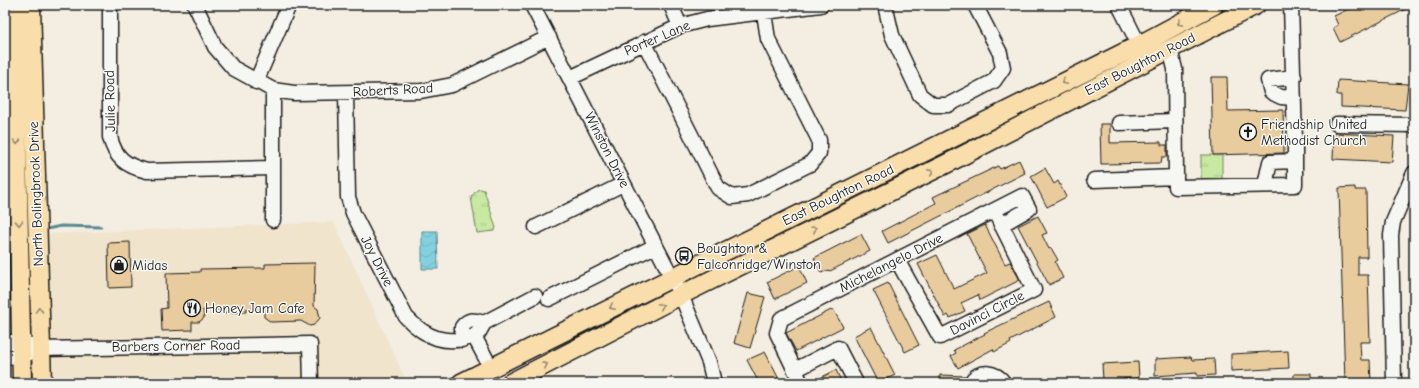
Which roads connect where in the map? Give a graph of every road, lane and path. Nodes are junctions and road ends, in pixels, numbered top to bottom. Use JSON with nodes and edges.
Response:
{"nodes":[{"id":1,"x":14,"y":5,"type":"edge"},
{"id":2,"x":31,"y":5,"type":"edge"},
{"id":3,"x":110,"y":5,"type":"edge"},
{"id":4,"x":195,"y":5,"type":"edge"},
{"id":5,"x":288,"y":5,"type":"edge"},
{"id":6,"x":532,"y":5,"type":"edge"},
{"id":7,"x":671,"y":5,"type":"edge"},
{"id":8,"x":821,"y":5,"type":"edge"},
{"id":9,"x":885,"y":5,"type":"edge"},
{"id":10,"x":975,"y":5,"type":"edge"},
{"id":11,"x":1119,"y":5,"type":"edge"},
{"id":12,"x":1214,"y":5,"type":"edge"},
{"id":13,"x":1256,"y":5,"type":"edge"},
{"id":14,"x":1291,"y":5,"type":"edge"},
{"id":15,"x":764,"y":13,"type":"junction"},
{"id":16,"x":680,"y":26,"type":"junction"},
{"id":17,"x":17,"y":32,"type":"edge"},
{"id":18,"x":549,"y":37,"type":"junction"},
{"id":19,"x":644,"y":42,"type":"junction"},
{"id":20,"x":1139,"y":45,"type":"junction"},
{"id":21,"x":1170,"y":49,"type":"junction"},
{"id":22,"x":18,"y":59,"type":"edge"},
{"id":23,"x":1148,"y":61,"type":"junction"},
{"id":24,"x":1294,"y":77,"type":"junction"},
{"id":25,"x":570,"y":78,"type":"junction"},
{"id":26,"x":256,"y":82,"type":"junction"},
{"id":27,"x":273,"y":90,"type":"junction"},
{"id":28,"x":346,"y":92,"type":"junction"},
{"id":29,"x":1294,"y":98,"type":"junction"},
{"id":30,"x":1174,"y":121,"type":"junction"},
{"id":31,"x":1119,"y":123,"type":"dead end"},
{"id":32,"x":1337,"y":124,"type":"dead end"},
{"id":33,"x":1414,"y":125,"type":"edge"},
{"id":34,"x":1295,"y":162,"type":"junction"},
{"id":35,"x":273,"y":168,"type":"junction"},
{"id":36,"x":1414,"y":173,"type":"edge"},
{"id":37,"x":1176,"y":177,"type":"junction"},
{"id":38,"x":1094,"y":180,"type":"dead end"},
{"id":39,"x":623,"y":184,"type":"junction"},
{"id":40,"x":1265,"y":185,"type":"junction"},
{"id":41,"x":994,"y":211,"type":"junction"},
{"id":42,"x":273,"y":220,"type":"dead end"},
{"id":43,"x":1001,"y":224,"type":"junction"},
{"id":44,"x":536,"y":226,"type":"dead end"},
{"id":45,"x":656,"y":246,"type":"junction"},
{"id":46,"x":897,"y":260,"type":"junction"},
{"id":47,"x":672,"y":277,"type":"junction"},
{"id":48,"x":681,"y":295,"type":"junction"},
{"id":49,"x":535,"y":296,"type":"dead end"},
{"id":50,"x":549,"y":299,"type":"dead end"},
{"id":51,"x":468,"y":338,"type":"junction"},
{"id":52,"x":13,"y":349,"type":"edge"},
{"id":53,"x":40,"y":349,"type":"junction"},
{"id":54,"x":491,"y":368,"type":"junction"},
{"id":55,"x":798,"y":377,"type":"edge"},
{"id":56,"x":22,"y":383,"type":"edge"},
{"id":57,"x":42,"y":383,"type":"edge"},
{"id":58,"x":311,"y":383,"type":"edge"},
{"id":59,"x":461,"y":383,"type":"edge"},
{"id":60,"x":510,"y":383,"type":"edge"},
{"id":61,"x":714,"y":383,"type":"edge"},
{"id":62,"x":856,"y":383,"type":"edge"},
{"id":63,"x":971,"y":383,"type":"edge"},
{"id":64,"x":1004,"y":383,"type":"edge"},
{"id":65,"x":1394,"y":383,"type":"edge"}],
"edges":[{"from":1,"to":17,"type":"main road","name":"North Bolingbrook Drive"},
{"from":2,"to":17,"type":"main road","name":"North Bolingbrook Drive"},
{"from":3,"to":35,"type":"street","name":"Julie Road"},
{"from":4,"to":26,"type":"street","name":"Roberts Road"},
{"from":5,"to":26,"type":"street"},
{"from":6,"to":18,"type":"street","name":"Winston Drive"},
{"from":7,"to":16,"type":"street"},
{"from":8,"to":15,"type":"street","name":"Porter Lane"},
{"from":9,"to":10,"type":"street"},
{"from":11,"to":20,"type":"street"},
{"from":12,"to":20,"type":"main road","name":"East Boughton Road","one_way":true},
{"from":13,"to":21,"type":"main road","name":"East Boughton Road"},
{"from":14,"to":24,"type":"street"},
{"from":15,"to":16,"type":"street","name":"Porter Lane"},
{"from":15,"to":19,"type":"street"},
{"from":16,"to":19,"type":"street","name":"Porter Lane"},
{"from":17,"to":22,"type":"main road","name":"North Bolingbrook Drive"},
{"from":18,"to":25,"type":"street","name":"Winston Drive"},
{"from":18,"to":28,"type":"street","name":"Roberts Road"},
{"from":19,"to":25,"type":"street","name":"Porter Lane"},
{"from":20,"to":23,"type":"street"},
{"from":20,"to":47,"type":"main road","name":"East Boughton Road","one_way":true},
{"from":21,"to":23,"type":"main road","name":"East Boughton Road"},
{"from":21,"to":30,"type":"street"},
{"from":22,"to":52,"type":"main road","name":"North Bolingbrook Drive","one_way":true},
{"from":53,"to":22,"type":"main road","name":"North Bolingbrook Drive","one_way":true},
{"from":48,"to":23,"type":"main road","name":"East Boughton Road","one_way":true},
{"from":24,"to":29,"type":"street"},
{"from":24,"to":29,"type":"street"},
{"from":25,"to":39,"type":"street","name":"Winston Drive"},
{"from":26,"to":27,"type":"street","name":"Roberts Road"},
{"from":27,"to":28,"type":"street","name":"Roberts Road"},
{"from":27,"to":35,"type":"street"},
{"from":28,"to":51,"type":"street","name":"Joy Drive"},
{"from":29,"to":34,"type":"street"},
{"from":30,"to":31,"type":"street"},
{"from":30,"to":37,"type":"street"},
{"from":32,"to":33,"type":"street"},
{"from":34,"to":40,"type":"street"},
{"from":34,"to":40,"type":"street"},
{"from":35,"to":42,"type":"street"},
{"from":36,"to":65,"type":"street"},
{"from":37,"to":38,"type":"street"},
{"from":37,"to":40,"type":"street"},
{"from":39,"to":44,"type":"street"},
{"from":39,"to":45,"type":"street","name":"Winston Drive"},
{"from":41,"to":43,"type":"street","name":"Davinci Circle"},
{"from":41,"to":43,"type":"street","name":"Michelangelo Drive"},
{"from":41,"to":46,"type":"street","name":"Michelangelo Drive"},
{"from":43,"to":46,"type":"street","name":"Davinci Circle"},
{"from":45,"to":47,"type":"street","name":"Winston Drive"},
{"from":45,"to":50,"type":"street"},
{"from":46,"to":55,"type":"street","name":"Michelangelo Drive"},
{"from":47,"to":48,"type":"street","name":"Winston Drive"},
{"from":47,"to":54,"type":"main road","name":"East Boughton Road","one_way":true},
{"from":60,"to":48,"type":"main road","name":"East Boughton Road","one_way":true},
{"from":48,"to":61,"type":"street","name":"Winston Drive"},
{"from":49,"to":51,"type":"street"},
{"from":51,"to":54,"type":"street"},
{"from":52,"to":53,"type":"street","name":"Barbers Corner Road"},
{"from":52,"to":56,"type":"main road","name":"North Bolingbrook Drive"},
{"from":53,"to":57,"type":"main road","name":"North Bolingbrook Drive"},
{"from":53,"to":58,"type":"street","name":"Barbers Corner Road"},
{"from":54,"to":59,"type":"main road","name":"East Boughton Road"},
{"from":55,"to":62,"type":"street"},
{"from":63,"to":64,"type":"street"}]}
